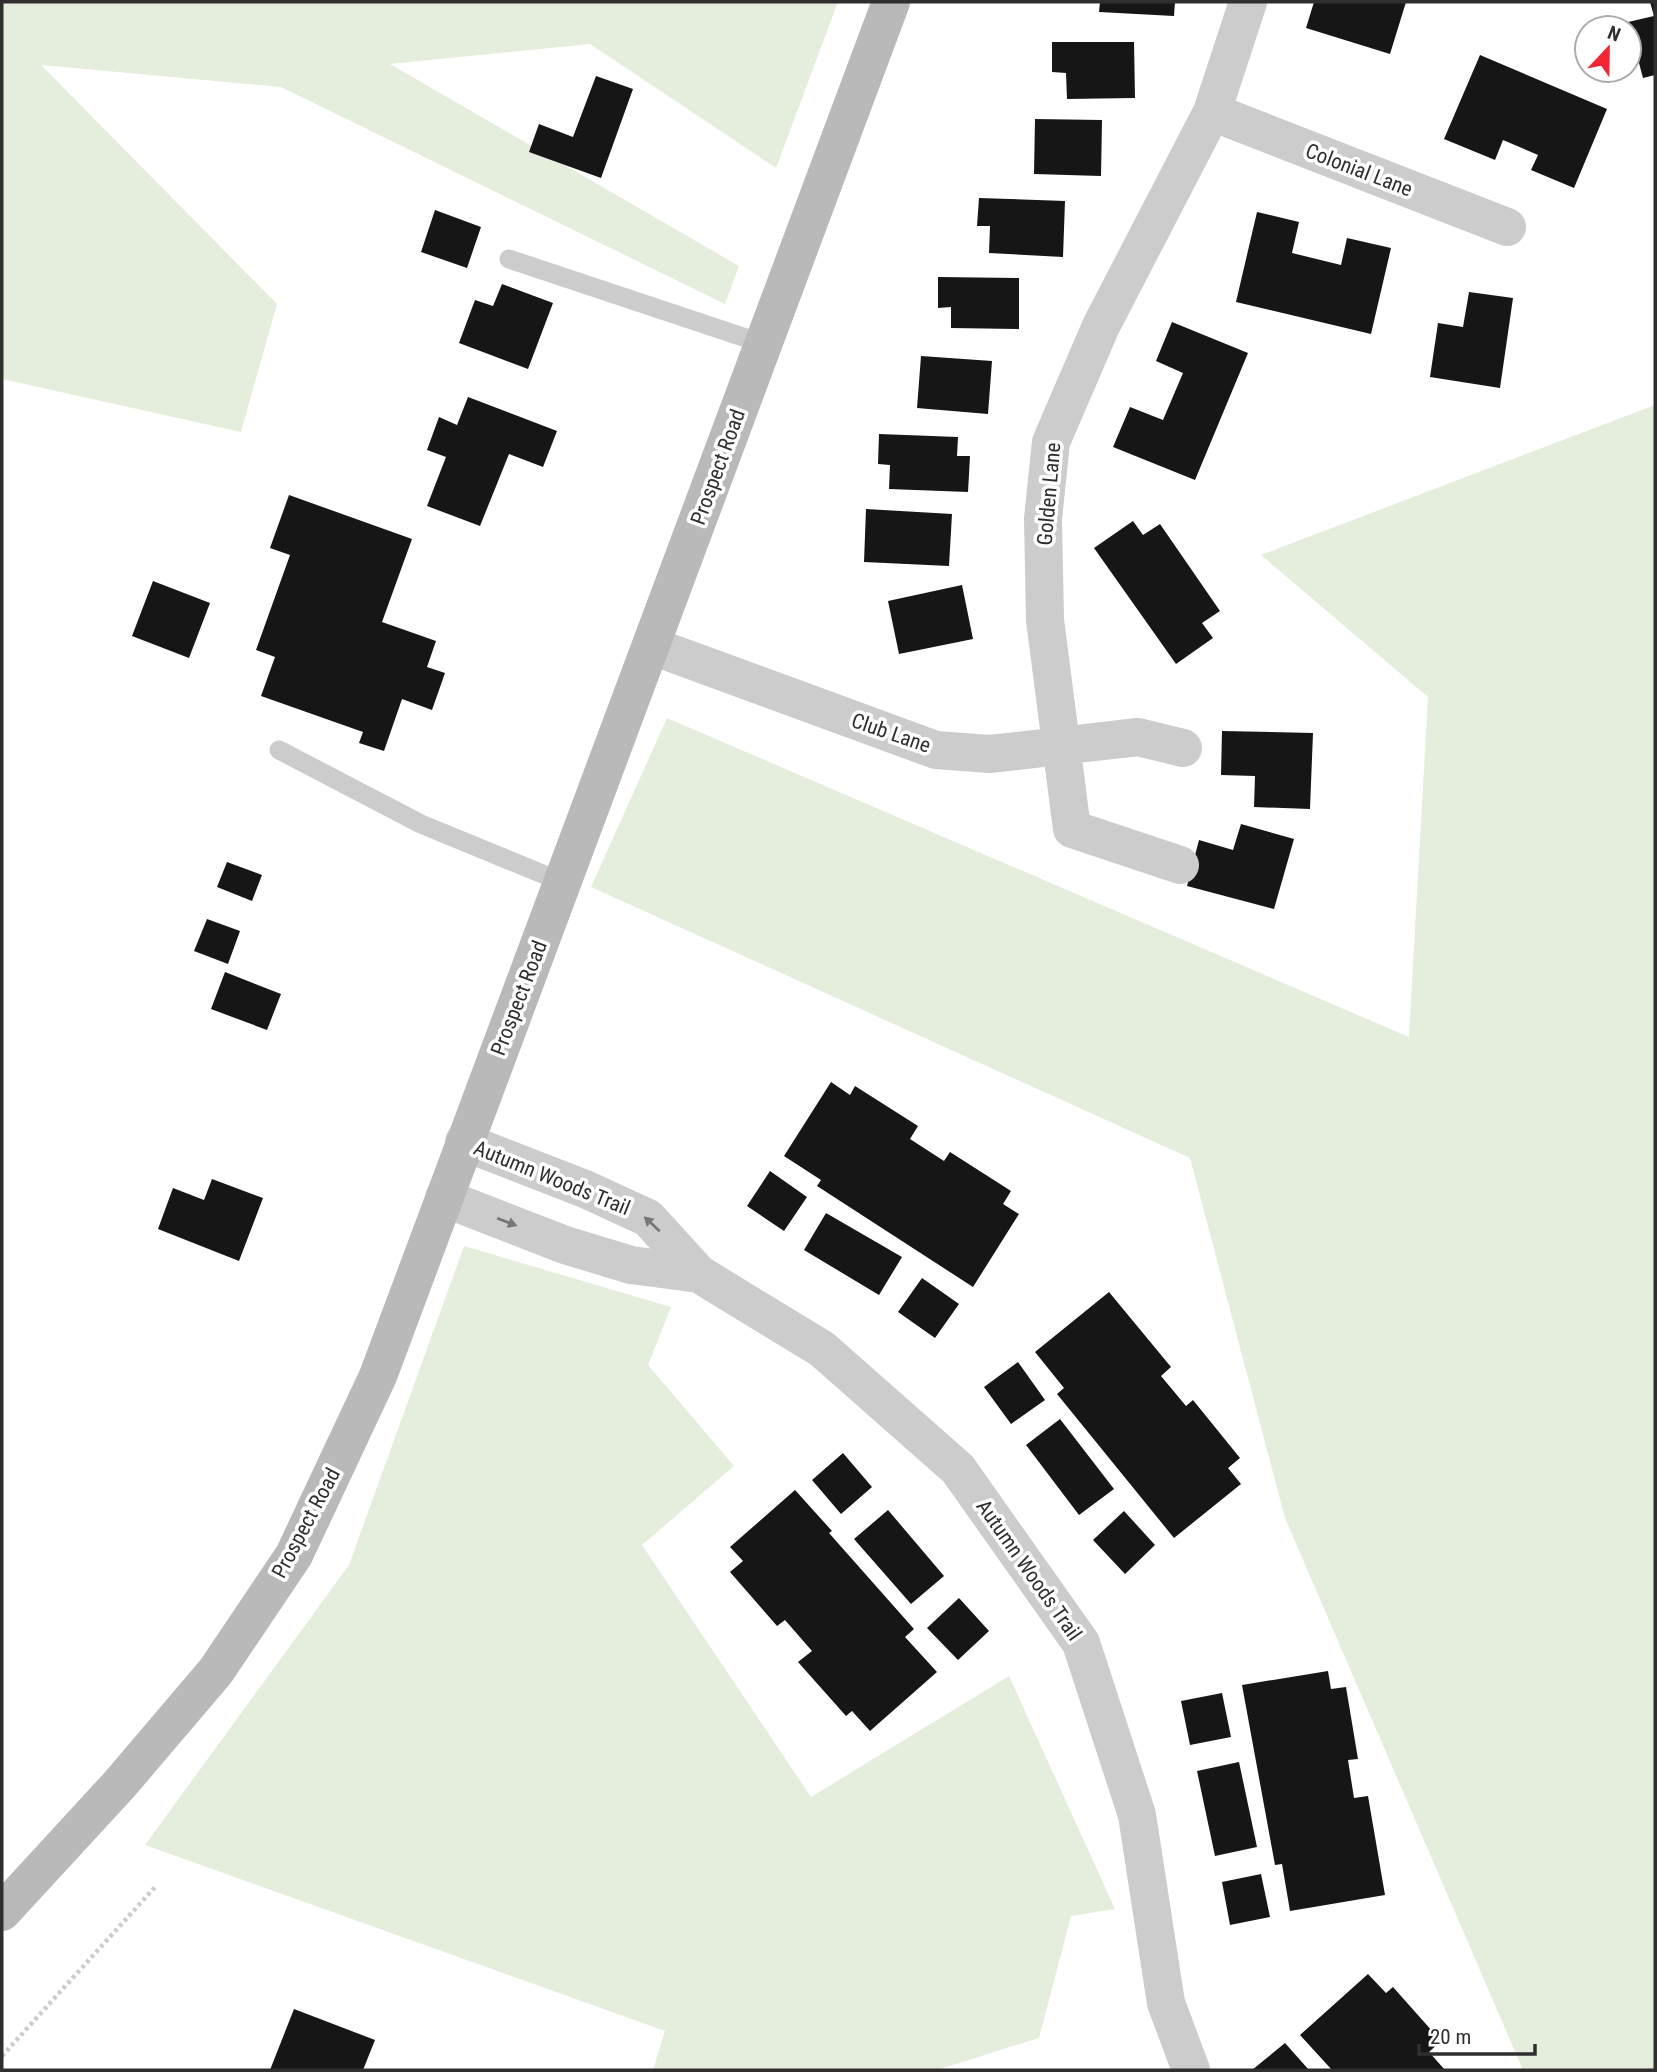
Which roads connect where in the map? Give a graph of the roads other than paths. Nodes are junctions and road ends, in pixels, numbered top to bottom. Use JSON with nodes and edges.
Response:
{"nodes":[{"id":1,"x":891,"y":2,"type":"edge"},
{"id":2,"x":1248,"y":2,"type":"edge"},
{"id":3,"x":1212,"y":112,"type":"junction"},
{"id":4,"x":1507,"y":227,"type":"dead end"},
{"id":5,"x":509,"y":259,"type":"dead end"},
{"id":6,"x":764,"y":344,"type":"junction"},
{"id":7,"x":652,"y":646,"type":"junction"},
{"id":8,"x":1060,"y":747,"type":"junction"},
{"id":9,"x":1183,"y":748,"type":"dead end"},
{"id":10,"x":279,"y":750,"type":"dead end"},
{"id":11,"x":1180,"y":865,"type":"dead end"},
{"id":12,"x":562,"y":882,"type":"junction"},
{"id":13,"x":464,"y":1142,"type":"junction"},
{"id":14,"x":443,"y":1198,"type":"junction"},
{"id":15,"x":699,"y":1274,"type":"junction"},
{"id":16,"x":2,"y":1912,"type":"edge"},
{"id":17,"x":1191,"y":2070,"type":"edge"}],
"edges":[{"from":1,"to":6,"type":"main road","name":"Prospect Road"},
{"from":2,"to":3,"type":"street","name":"Golden Lane"},
{"from":3,"to":4,"type":"street","name":"Colonial Lane"},
{"from":3,"to":8,"type":"street","name":"Golden Lane"},
{"from":5,"to":6,"type":"lane"},
{"from":6,"to":7,"type":"main road","name":"Prospect Road"},
{"from":7,"to":8,"type":"street","name":"Club Lane"},
{"from":7,"to":12,"type":"main road","name":"Prospect Road"},
{"from":8,"to":9,"type":"street","name":"Club Lane"},
{"from":8,"to":11,"type":"street","name":"Golden Lane"},
{"from":10,"to":12,"type":"lane"},
{"from":12,"to":13,"type":"main road","name":"Prospect Road"},
{"from":13,"to":14,"type":"main road","name":"Prospect Road"},
{"from":15,"to":13,"type":"street","name":"Autumn Woods Trail","one_way":true},
{"from":14,"to":15,"type":"street","name":"Autumn Woods Trail","one_way":true},
{"from":14,"to":16,"type":"main road","name":"Prospect Road"},
{"from":15,"to":17,"type":"street","name":"Autumn Woods Trail"}]}
